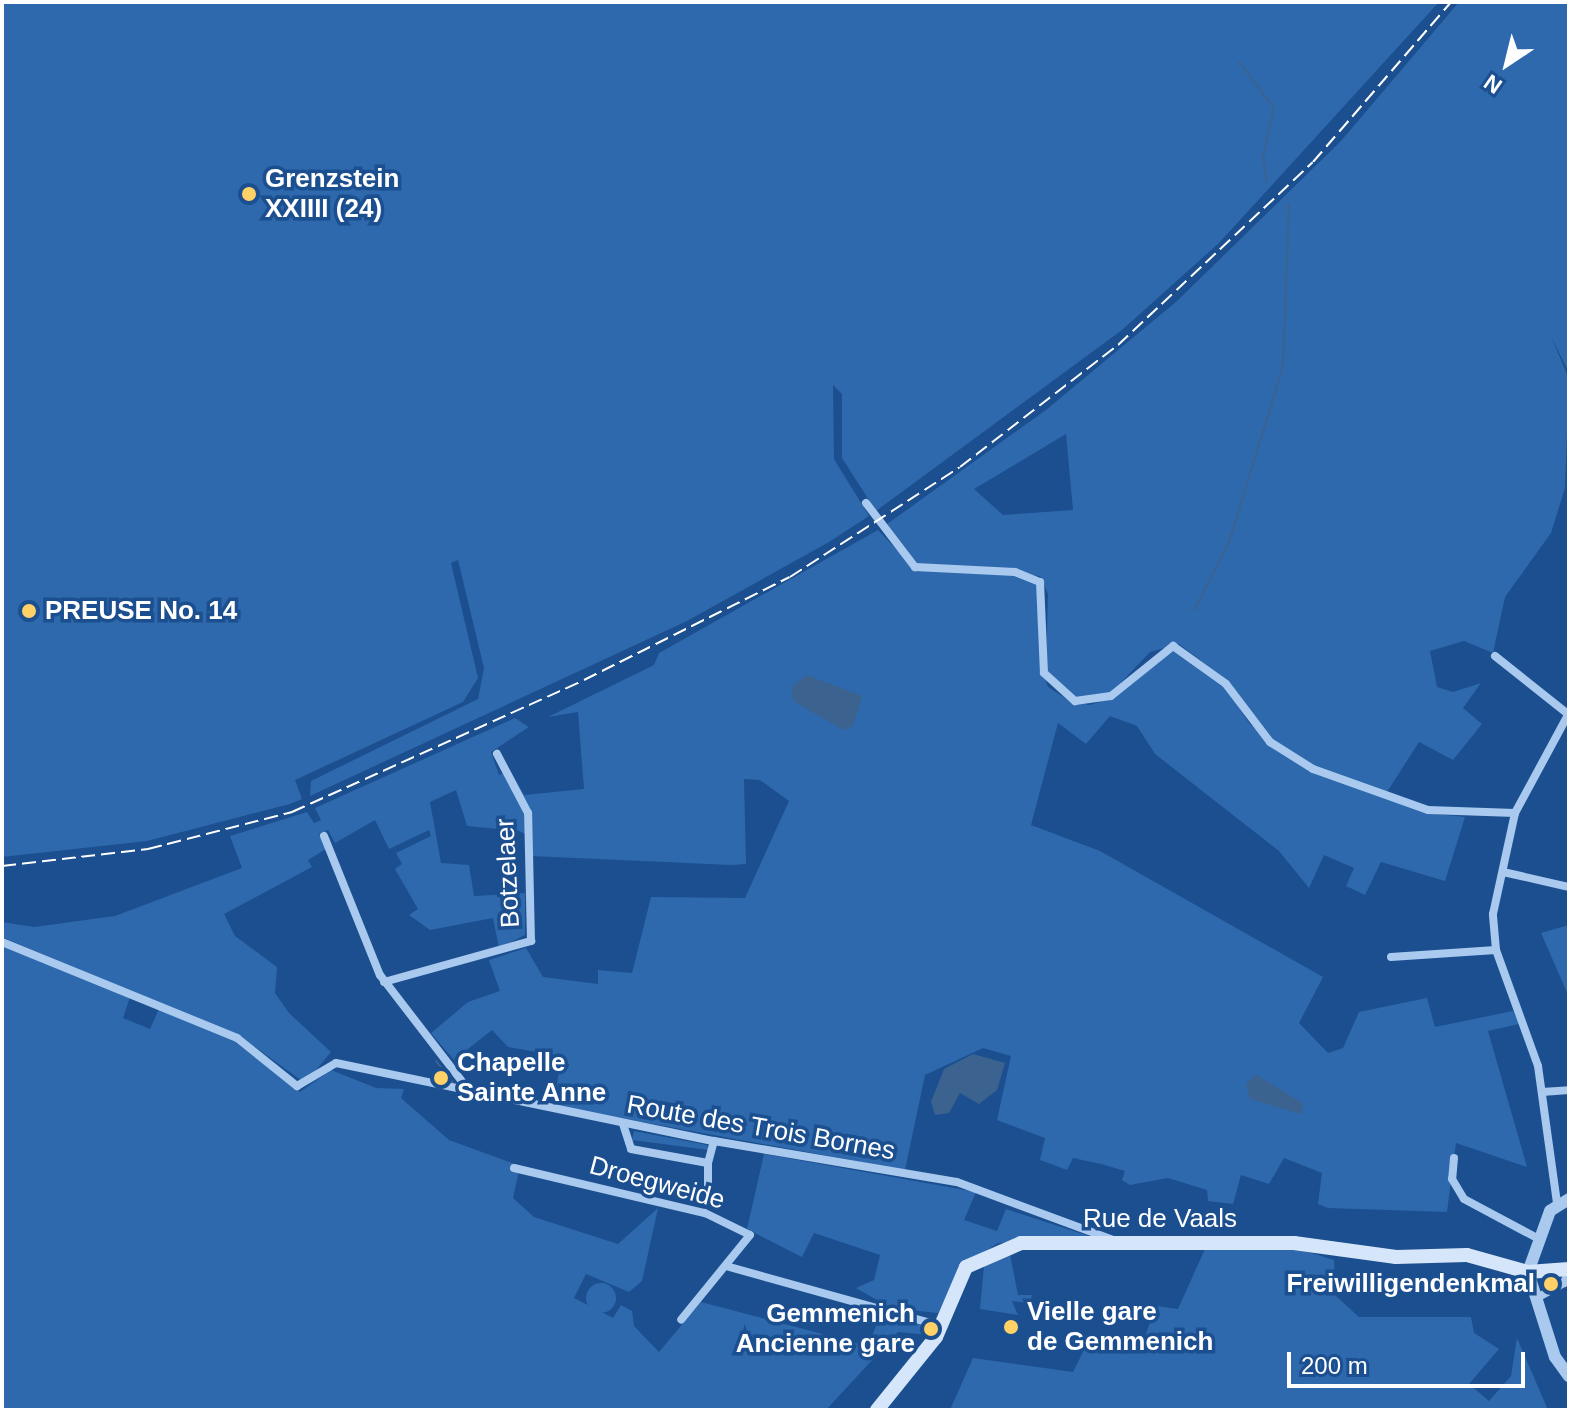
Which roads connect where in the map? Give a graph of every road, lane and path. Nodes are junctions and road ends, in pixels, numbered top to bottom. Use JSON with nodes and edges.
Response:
{"nodes":[{"id":1,"x":866,"y":503,"type":"dead end"},
{"id":2,"x":1495,"y":656,"type":"dead end"},
{"id":3,"x":1569,"y":713,"type":"edge"},
{"id":4,"x":497,"y":754,"type":"dead end"},
{"id":5,"x":1515,"y":813,"type":"junction"},
{"id":6,"x":324,"y":836,"type":"dead end"},
{"id":7,"x":1503,"y":872,"type":"junction"},
{"id":8,"x":1569,"y":887,"type":"edge"},
{"id":9,"x":2,"y":942,"type":"edge"},
{"id":10,"x":1496,"y":950,"type":"junction"},
{"id":11,"x":1391,"y":957,"type":"dead end"},
{"id":12,"x":384,"y":982,"type":"junction"},
{"id":13,"x":1569,"y":1090,"type":"edge"},
{"id":14,"x":1542,"y":1092,"type":"junction"},
{"id":15,"x":471,"y":1093,"type":"junction"},
{"id":16,"x":623,"y":1124,"type":"junction"},
{"id":17,"x":714,"y":1141,"type":"junction"},
{"id":18,"x":1454,"y":1158,"type":"dead end"},
{"id":19,"x":708,"y":1163,"type":"junction"},
{"id":20,"x":514,"y":1168,"type":"dead end"},
{"id":21,"x":708,"y":1199,"type":"dead end"},
{"id":22,"x":1563,"y":1201,"type":"edge"},
{"id":23,"x":1539,"y":1239,"type":"junction"},
{"id":24,"x":1120,"y":1245,"type":"junction"},
{"id":25,"x":726,"y":1266,"type":"junction"},
{"id":26,"x":1569,"y":1270,"type":"edge"},
{"id":27,"x":1528,"y":1272,"type":"junction"},
{"id":28,"x":1535,"y":1299,"type":"junction"},
{"id":29,"x":681,"y":1320,"type":"dead end"},
{"id":30,"x":941,"y":1326,"type":"junction"},
{"id":31,"x":1569,"y":1376,"type":"edge"},
{"id":32,"x":877,"y":1410,"type":"edge"}],
"edges":[{"from":1,"to":5,"type":"street"},
{"from":2,"to":3,"type":"street"},
{"from":3,"to":5,"type":"street"},
{"from":4,"to":12,"type":"street","name":"Botzelaer"},
{"from":5,"to":7,"type":"street"},
{"from":6,"to":12,"type":"street"},
{"from":7,"to":8,"type":"street"},
{"from":7,"to":10,"type":"street"},
{"from":9,"to":15,"type":"street","name":"Route des Trois Bornes"},
{"from":10,"to":11,"type":"street"},
{"from":10,"to":14,"type":"street"},
{"from":12,"to":15,"type":"street"},
{"from":13,"to":14,"type":"street"},
{"from":14,"to":22,"type":"street"},
{"from":15,"to":16,"type":"street","name":"Route des Trois Bornes"},
{"from":16,"to":17,"type":"street","name":"Route des Trois Bornes"},
{"from":16,"to":19,"type":"street"},
{"from":17,"to":19,"type":"street"},
{"from":17,"to":24,"type":"street","name":"Route des Trois Bornes"},
{"from":18,"to":23,"type":"street"},
{"from":19,"to":21,"type":"street"},
{"from":20,"to":25,"type":"street","name":"Droegweide"},
{"from":22,"to":23,"type":"street"},
{"from":23,"to":27,"type":"street"},
{"from":24,"to":27,"type":"main road","name":"Rue de Vaals"},
{"from":24,"to":30,"type":"main road","name":"Rue de Vaals"},
{"from":25,"to":29,"type":"street","name":"Droegweide"},
{"from":25,"to":30,"type":"street"},
{"from":26,"to":27,"type":"main road","name":"Rue de Vaals"},
{"from":26,"to":28,"type":"street"},
{"from":27,"to":28,"type":"street"},
{"from":28,"to":31,"type":"street"},
{"from":30,"to":32,"type":"main road","name":"Rue de Vaals"}]}
